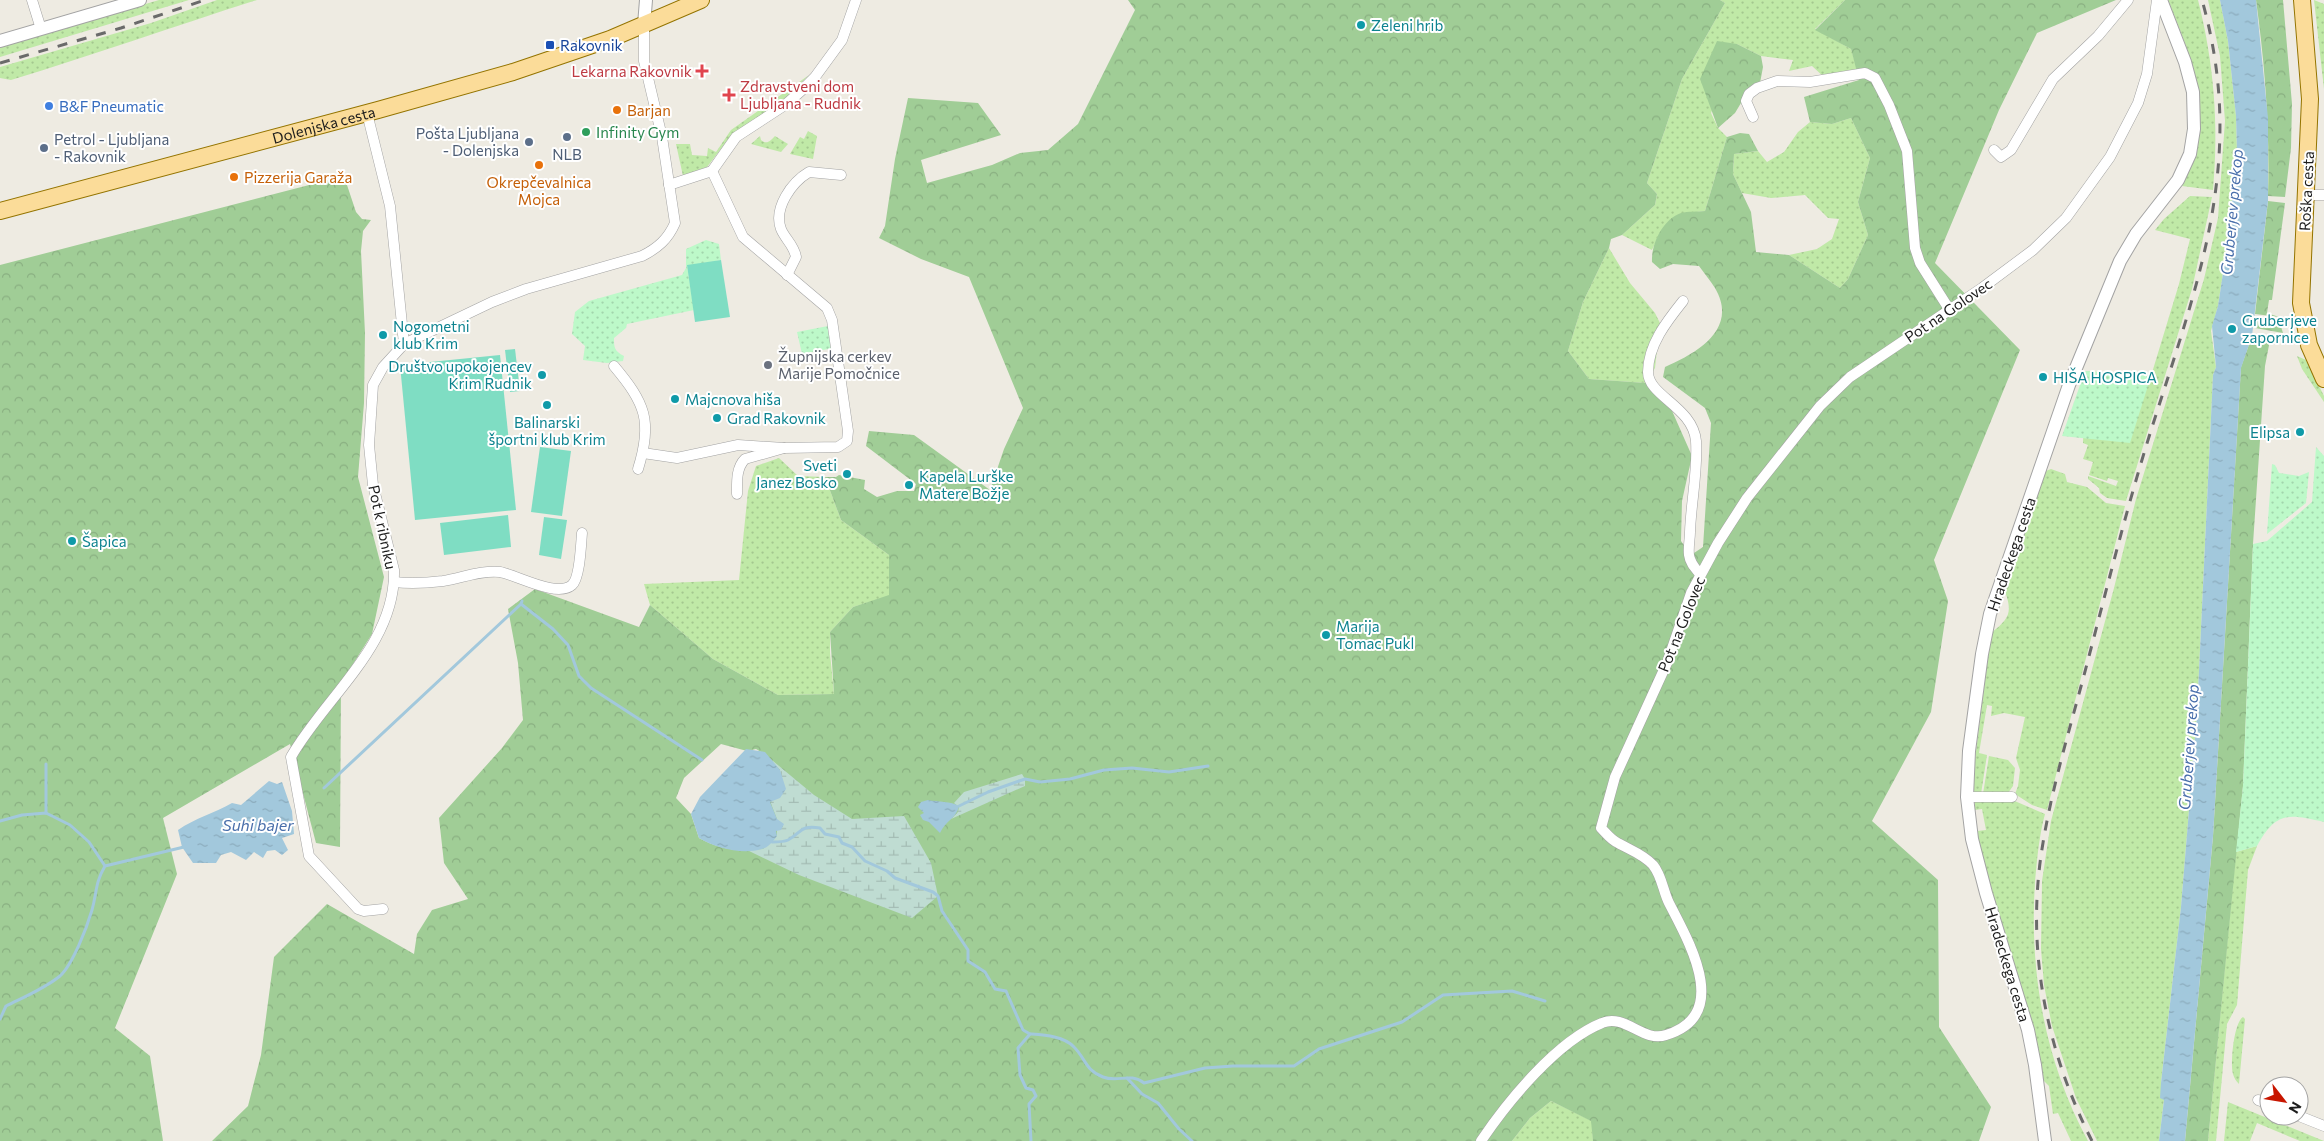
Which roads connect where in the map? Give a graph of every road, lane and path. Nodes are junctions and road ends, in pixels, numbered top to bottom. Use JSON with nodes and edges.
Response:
{"nodes":[{"id":1,"x":32,"y":0,"type":"edge"},
{"id":2,"x":140,"y":0,"type":"edge"},
{"id":3,"x":646,"y":0,"type":"edge"},
{"id":4,"x":701,"y":0,"type":"edge"},
{"id":5,"x":856,"y":0,"type":"edge"},
{"id":6,"x":2128,"y":0,"type":"edge"},
{"id":7,"x":2157,"y":0,"type":"edge"},
{"id":8,"x":2161,"y":0,"type":"edge"},
{"id":9,"x":2302,"y":0,"type":"edge"},
{"id":10,"x":644,"y":25,"type":"junction"},
{"id":11,"x":40,"y":29,"type":"junction"},
{"id":12,"x":0,"y":41,"type":"edge"},
{"id":13,"x":367,"y":113,"type":"junction"},
{"id":14,"x":1753,"y":117,"type":"dead end"},
{"id":15,"x":1994,"y":150,"type":"dead end"},
{"id":16,"x":712,"y":171,"type":"junction"},
{"id":17,"x":841,"y":174,"type":"dead end"},
{"id":18,"x":669,"y":185,"type":"junction"},
{"id":19,"x":2307,"y":195,"type":"junction"},
{"id":20,"x":2324,"y":195,"type":"edge"},
{"id":21,"x":0,"y":211,"type":"edge"},
{"id":22,"x":787,"y":275,"type":"junction"},
{"id":23,"x":1683,"y":301,"type":"dead end"},
{"id":24,"x":1949,"y":309,"type":"junction"},
{"id":25,"x":404,"y":344,"type":"junction"},
{"id":26,"x":614,"y":366,"type":"dead end"},
{"id":27,"x":2324,"y":379,"type":"edge"},
{"id":28,"x":784,"y":448,"type":"junction"},
{"id":29,"x":643,"y":453,"type":"junction"},
{"id":30,"x":638,"y":469,"type":"dead end"},
{"id":31,"x":736,"y":494,"type":"dead end"},
{"id":32,"x":582,"y":533,"type":"dead end"},
{"id":33,"x":1700,"y":574,"type":"junction"},
{"id":34,"x":394,"y":582,"type":"junction"},
{"id":35,"x":2012,"y":796,"type":"dead end"},
{"id":36,"x":1967,"y":797,"type":"junction"},
{"id":37,"x":383,"y":909,"type":"dead end"},
{"id":38,"x":2309,"y":1120,"type":"edge"},
{"id":39,"x":2324,"y":1126,"type":"edge"},
{"id":40,"x":1481,"y":1141,"type":"edge"},
{"id":41,"x":2045,"y":1141,"type":"edge"}],
"edges":[{"from":1,"to":11,"type":"street"},
{"from":2,"to":11,"type":"street"},
{"from":3,"to":10,"type":"street"},
{"from":4,"to":10,"type":"main road","name":"Dolenjska cesta"},
{"from":5,"to":16,"type":"street"},
{"from":6,"to":15,"type":"street"},
{"from":7,"to":24,"type":"street","name":"Pot na Golovec"},
{"from":8,"to":36,"type":"street","name":"Hradeckega cesta"},
{"from":9,"to":19,"type":"main road","name":"Roška cesta"},
{"from":10,"to":13,"type":"main road","name":"Dolenjska cesta"},
{"from":10,"to":18,"type":"street"},
{"from":11,"to":12,"type":"street"},
{"from":13,"to":21,"type":"main road","name":"Dolenjska cesta"},
{"from":13,"to":25,"type":"street"},
{"from":14,"to":24,"type":"street"},
{"from":16,"to":18,"type":"street"},
{"from":16,"to":22,"type":"street"},
{"from":17,"to":22,"type":"street"},
{"from":18,"to":25,"type":"street"},
{"from":19,"to":20,"type":"street"},
{"from":19,"to":27,"type":"main road","name":"Roška cesta"},
{"from":22,"to":28,"type":"street"},
{"from":23,"to":33,"type":"street"},
{"from":24,"to":33,"type":"street","name":"Pot na Golovec"},
{"from":25,"to":34,"type":"street","name":"Pot k ribniku"},
{"from":26,"to":29,"type":"street"},
{"from":28,"to":29,"type":"street"},
{"from":28,"to":31,"type":"street"},
{"from":29,"to":30,"type":"street"},
{"from":32,"to":34,"type":"street"},
{"from":33,"to":40,"type":"street","name":"Pot na Golovec"},
{"from":34,"to":37,"type":"street","name":"Pot k ribniku"},
{"from":35,"to":36,"type":"street"},
{"from":36,"to":41,"type":"street","name":"Hradeckega cesta"},
{"from":38,"to":39,"type":"street"}]}
